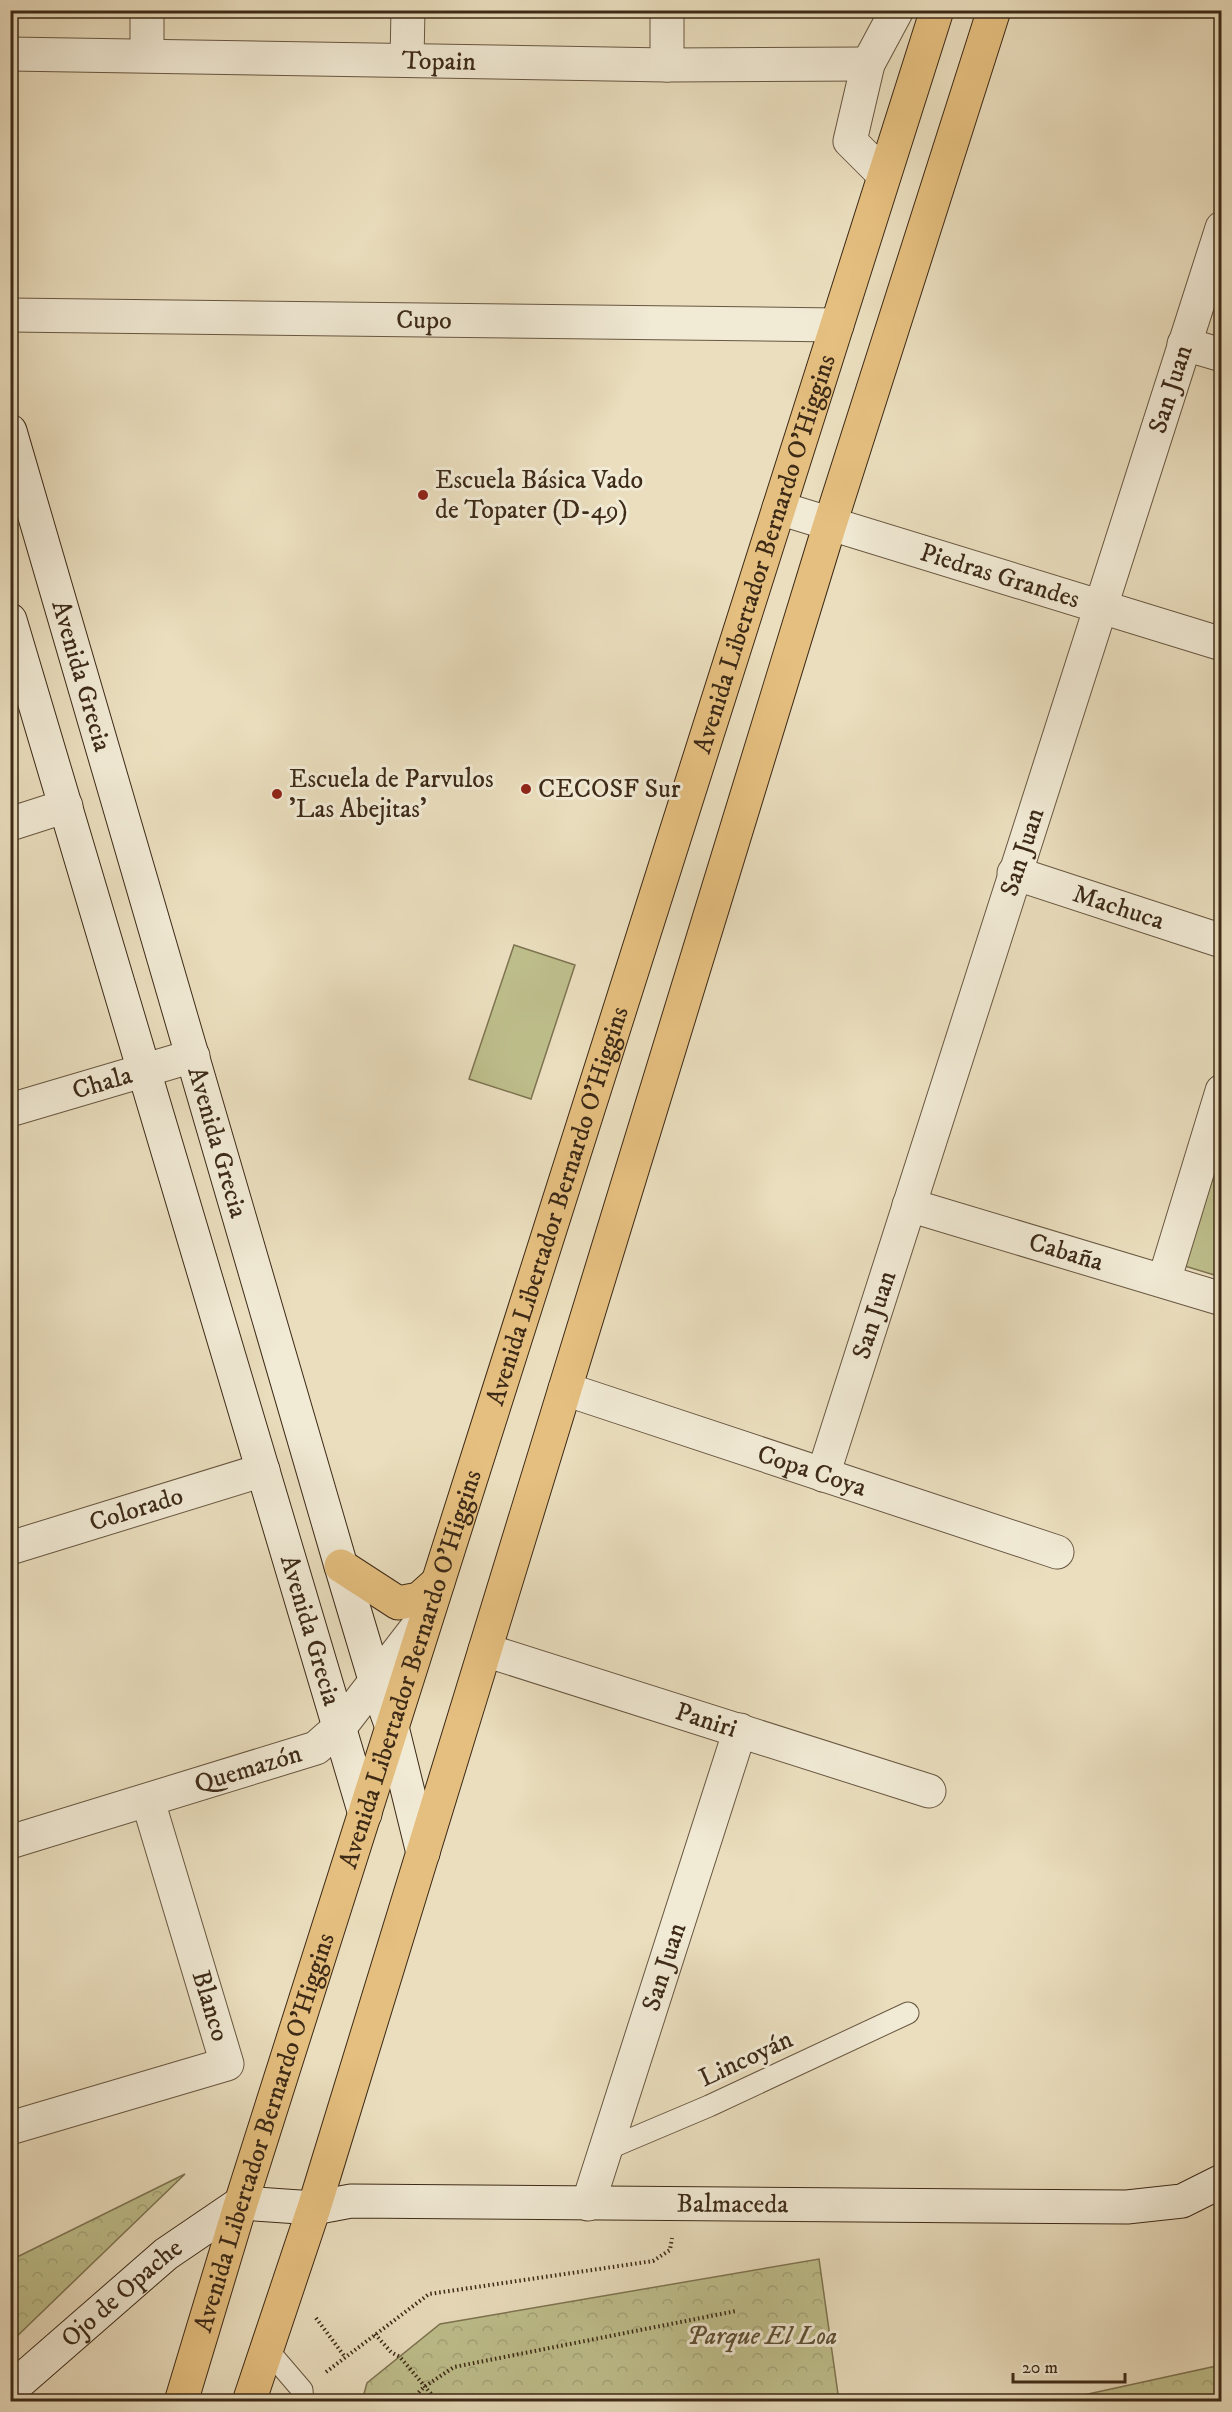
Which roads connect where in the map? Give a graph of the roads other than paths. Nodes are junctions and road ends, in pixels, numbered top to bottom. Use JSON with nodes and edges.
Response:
{"nodes":[{"id":1,"x":147,"y":10,"type":"edge"},
{"id":2,"x":408,"y":10,"type":"edge"},
{"id":3,"x":667,"y":10,"type":"edge"},
{"id":4,"x":897,"y":10,"type":"edge"},
{"id":5,"x":937,"y":10,"type":"edge"},
{"id":6,"x":994,"y":10,"type":"edge"},
{"id":7,"x":10,"y":54,"type":"edge"},
{"id":8,"x":147,"y":54,"type":"junction"},
{"id":9,"x":407,"y":60,"type":"junction"},
{"id":10,"x":868,"y":64,"type":"junction"},
{"id":11,"x":667,"y":65,"type":"junction"},
{"id":12,"x":884,"y":175,"type":"junction"},
{"id":13,"x":1221,"y":228,"type":"edge"},
{"id":14,"x":10,"y":315,"type":"edge"},
{"id":15,"x":837,"y":325,"type":"junction"},
{"id":16,"x":1184,"y":344,"type":"junction"},
{"id":17,"x":1221,"y":355,"type":"edge"},
{"id":18,"x":10,"y":432,"type":"edge"},
{"id":19,"x":779,"y":508,"type":"junction"},
{"id":20,"x":830,"y":524,"type":"junction"},
{"id":21,"x":1099,"y":607,"type":"junction"},
{"id":22,"x":10,"y":620,"type":"edge"},
{"id":23,"x":1221,"y":644,"type":"edge"},
{"id":24,"x":66,"y":807,"type":"junction"},
{"id":25,"x":10,"y":824,"type":"edge"},
{"id":26,"x":1014,"y":873,"type":"junction"},
{"id":27,"x":1221,"y":941,"type":"edge"},
{"id":28,"x":193,"y":1056,"type":"junction"},
{"id":29,"x":144,"y":1070,"type":"junction"},
{"id":30,"x":1221,"y":1091,"type":"edge"},
{"id":31,"x":10,"y":1110,"type":"edge"},
{"id":32,"x":909,"y":1205,"type":"junction"},
{"id":33,"x":1164,"y":1281,"type":"junction"},
{"id":34,"x":1221,"y":1299,"type":"edge"},
{"id":35,"x":565,"y":1389,"type":"junction"},
{"id":36,"x":263,"y":1470,"type":"junction"},
{"id":37,"x":823,"y":1475,"type":"junction"},
{"id":38,"x":10,"y":1548,"type":"edge"},
{"id":39,"x":1057,"y":1552,"type":"dead end"},
{"id":40,"x":341,"y":1566,"type":"junction"},
{"id":41,"x":433,"y":1598,"type":"junction"},
{"id":42,"x":485,"y":1650,"type":"junction"},
{"id":43,"x":376,"y":1683,"type":"junction"},
{"id":44,"x":340,"y":1727,"type":"junction"},
{"id":45,"x":392,"y":1727,"type":"junction"},
{"id":46,"x":740,"y":1731,"type":"junction"},
{"id":47,"x":929,"y":1791,"type":"dead end"},
{"id":48,"x":148,"y":1801,"type":"junction"},
{"id":49,"x":365,"y":1814,"type":"junction"},
{"id":50,"x":10,"y":1842,"type":"edge"},
{"id":51,"x":423,"y":1853,"type":"junction"},
{"id":52,"x":908,"y":2013,"type":"dead end"},
{"id":53,"x":10,"y":2128,"type":"edge"},
{"id":54,"x":606,"y":2150,"type":"junction"},
{"id":55,"x":1221,"y":2181,"type":"edge"},
{"id":56,"x":241,"y":2203,"type":"junction"},
{"id":57,"x":588,"y":2204,"type":"junction"},
{"id":58,"x":314,"y":2208,"type":"junction"},
{"id":59,"x":266,"y":2348,"type":"junction"},
{"id":60,"x":10,"y":2390,"type":"edge"},
{"id":61,"x":181,"y":2402,"type":"edge"},
{"id":62,"x":249,"y":2402,"type":"edge"},
{"id":63,"x":303,"y":2402,"type":"edge"}],
"edges":[{"from":1,"to":8,"type":"street"},
{"from":2,"to":9,"type":"street"},
{"from":3,"to":11,"type":"street"},
{"from":4,"to":10,"type":"street"},
{"from":5,"to":12,"type":"main road","name":"Avenida Libertador Bernardo O'Higgins"},
{"from":6,"to":20,"type":"main road","name":"Avenida Libertador Bernardo O'Higgins"},
{"from":7,"to":8,"type":"street","name":"Topain"},
{"from":8,"to":9,"type":"street","name":"Topain"},
{"from":9,"to":11,"type":"street","name":"Topain"},
{"from":10,"to":11,"type":"street","name":"Topain"},
{"from":10,"to":12,"type":"street"},
{"from":12,"to":15,"type":"main road","name":"Avenida Libertador Bernardo O'Higgins"},
{"from":13,"to":16,"type":"street","name":"San Juan"},
{"from":14,"to":15,"type":"street","name":"Cupo"},
{"from":15,"to":19,"type":"main road","name":"Avenida Libertador Bernardo O'Higgins"},
{"from":16,"to":17,"type":"street"},
{"from":16,"to":21,"type":"street","name":"San Juan"},
{"from":18,"to":28,"type":"street","name":"Avenida Grecia"},
{"from":19,"to":20,"type":"street","name":"Piedras Grandes"},
{"from":19,"to":41,"type":"main road","name":"Avenida Libertador Bernardo O'Higgins"},
{"from":20,"to":21,"type":"street","name":"Piedras Grandes"},
{"from":20,"to":35,"type":"main road","name":"Avenida Libertador Bernardo O'Higgins"},
{"from":21,"to":23,"type":"street","name":"Piedras Grandes"},
{"from":21,"to":26,"type":"street","name":"San Juan"},
{"from":22,"to":24,"type":"street","name":"Avenida Grecia"},
{"from":24,"to":25,"type":"street"},
{"from":24,"to":29,"type":"street","name":"Avenida Grecia"},
{"from":26,"to":27,"type":"street","name":"Machuca"},
{"from":26,"to":32,"type":"street","name":"San Juan"},
{"from":28,"to":29,"type":"street","name":"Chala"},
{"from":28,"to":40,"type":"street","name":"Avenida Grecia"},
{"from":29,"to":31,"type":"street","name":"Chala"},
{"from":29,"to":36,"type":"street","name":"Avenida Grecia"},
{"from":30,"to":33,"type":"street"},
{"from":32,"to":33,"type":"street","name":"Cabaña"},
{"from":32,"to":37,"type":"street","name":"San Juan"},
{"from":33,"to":34,"type":"street","name":"Cabaña"},
{"from":35,"to":37,"type":"street","name":"Copa Coya"},
{"from":35,"to":42,"type":"main road","name":"Avenida Libertador Bernardo O'Higgins"},
{"from":36,"to":38,"type":"street","name":"Colorado"},
{"from":36,"to":44,"type":"street","name":"Avenida Grecia"},
{"from":37,"to":39,"type":"street","name":"Copa Coya"},
{"from":40,"to":41,"type":"main road"},
{"from":40,"to":43,"type":"street","name":"Avenida Grecia"},
{"from":41,"to":43,"type":"street","name":"Quemazón"},
{"from":41,"to":45,"type":"main road","name":"Avenida Libertador Bernardo O'Higgins"},
{"from":42,"to":46,"type":"street","name":"Paniri"},
{"from":42,"to":51,"type":"main road","name":"Avenida Libertador Bernardo O'Higgins"},
{"from":43,"to":44,"type":"street","name":"Quemazón"},
{"from":43,"to":45,"type":"street","name":"Avenida Grecia"},
{"from":44,"to":48,"type":"street","name":"Quemazón"},
{"from":44,"to":49,"type":"street","name":"Avenida Grecia"},
{"from":45,"to":49,"type":"main road","name":"Avenida Libertador Bernardo O'Higgins"},
{"from":45,"to":51,"type":"street","name":"Avenida Grecia"},
{"from":46,"to":47,"type":"street","name":"Paniri"},
{"from":46,"to":54,"type":"street","name":"San Juan"},
{"from":48,"to":50,"type":"street","name":"Quemazón"},
{"from":48,"to":53,"type":"street","name":"Blanco"},
{"from":49,"to":56,"type":"main road","name":"Avenida Libertador Bernardo O'Higgins"},
{"from":51,"to":58,"type":"main road","name":"Avenida Libertador Bernardo O'Higgins"},
{"from":52,"to":54,"type":"lane","name":"Lincoyán"},
{"from":54,"to":57,"type":"street","name":"San Juan"},
{"from":55,"to":57,"type":"street","name":"Balmaceda"},
{"from":56,"to":58,"type":"street","name":"Balmaceda"},
{"from":56,"to":60,"type":"street","name":"Ojo de Opache"},
{"from":56,"to":61,"type":"main road","name":"Avenida Libertador Bernardo O'Higgins"},
{"from":57,"to":58,"type":"street","name":"Balmaceda"},
{"from":58,"to":59,"type":"main road","name":"Avenida Libertador Bernardo O'Higgins"},
{"from":59,"to":62,"type":"main road","name":"Avenida Libertador Bernardo O'Higgins"},
{"from":59,"to":63,"type":"lane"}]}
